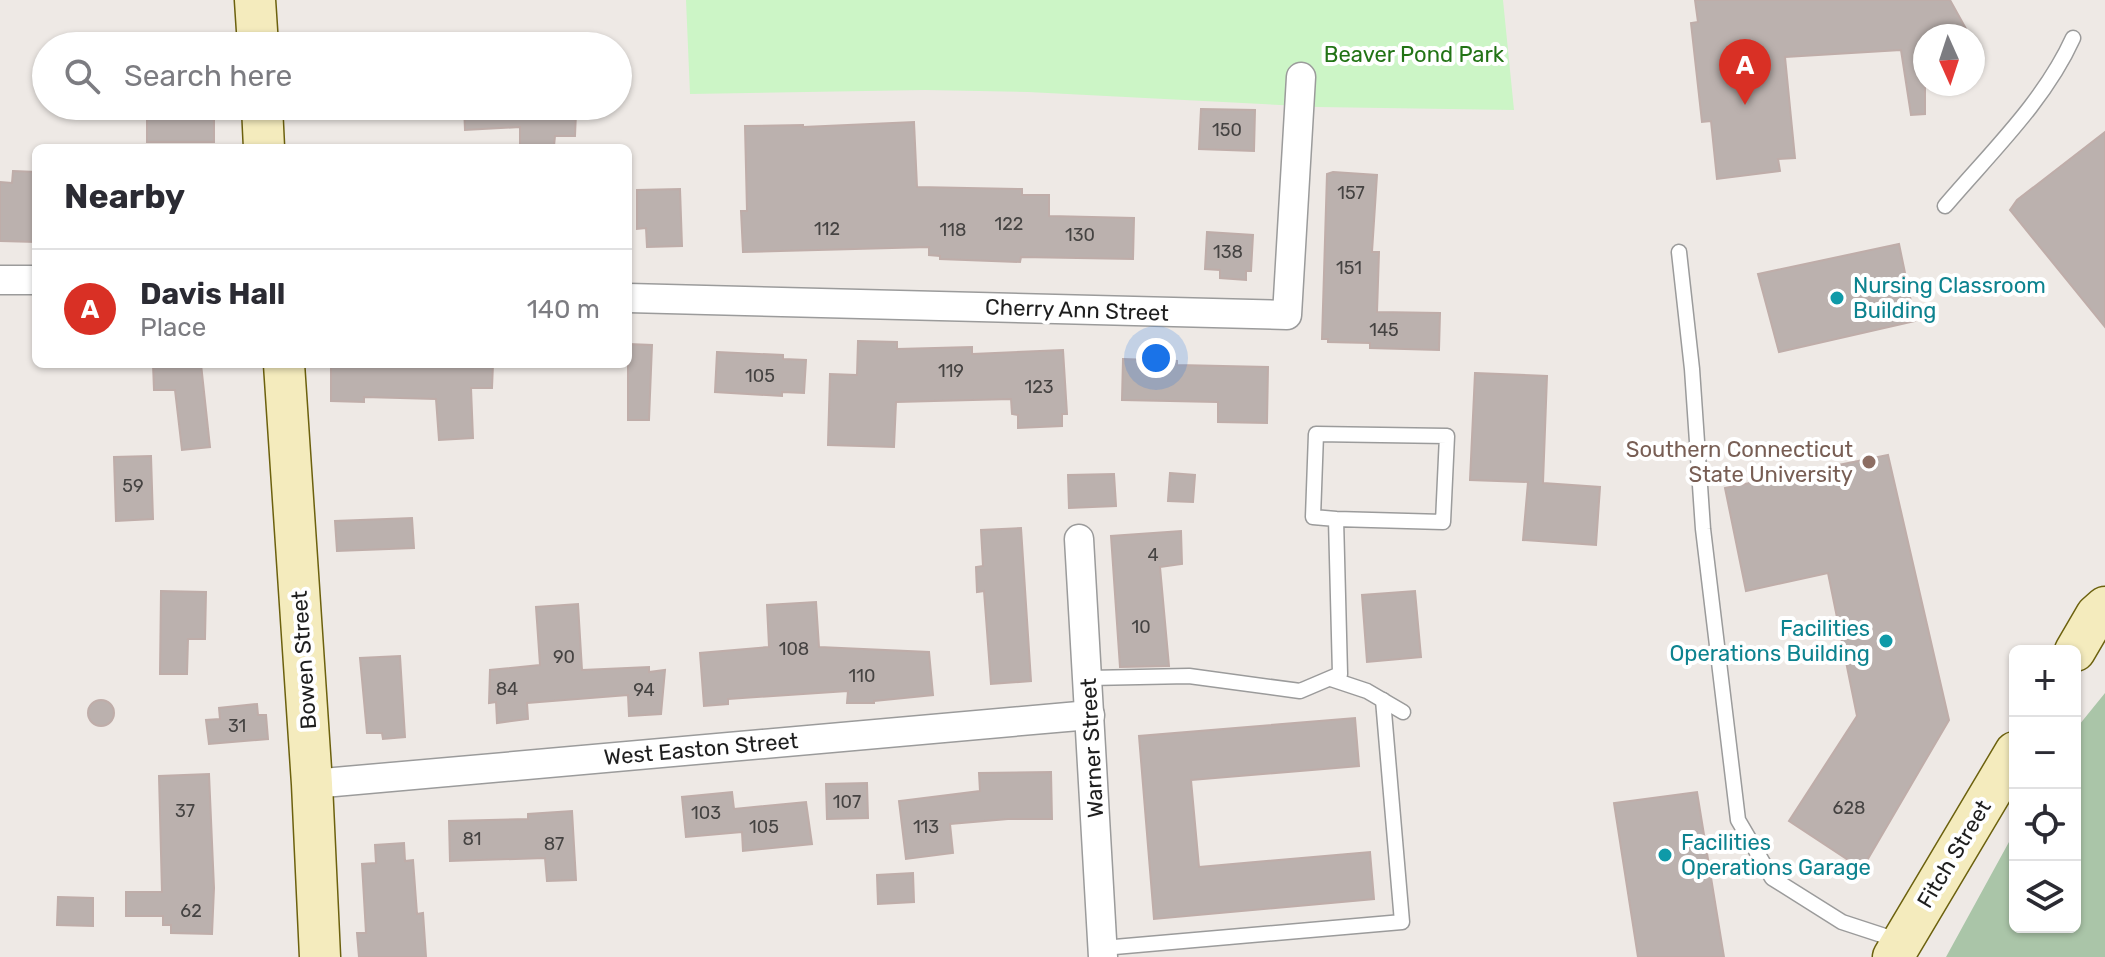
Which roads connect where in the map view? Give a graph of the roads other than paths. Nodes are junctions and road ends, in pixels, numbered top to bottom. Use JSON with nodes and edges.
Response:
{"nodes":[{"id":1,"x":255,"y":0,"type":"edge"},
{"id":2,"x":257,"y":32,"type":"edge"},
{"id":3,"x":2073,"y":38,"type":"dead end"},
{"id":4,"x":1301,"y":77,"type":"dead end"},
{"id":5,"x":263,"y":120,"type":"edge"},
{"id":6,"x":264,"y":144,"type":"edge"},
{"id":7,"x":1945,"y":206,"type":"dead end"},
{"id":8,"x":1679,"y":252,"type":"dead end"},
{"id":9,"x":0,"y":280,"type":"edge"},
{"id":10,"x":32,"y":280,"type":"edge"},
{"id":11,"x":632,"y":298,"type":"edge"},
{"id":12,"x":284,"y":368,"type":"edge"},
{"id":13,"x":1336,"y":519,"type":"junction"},
{"id":14,"x":1079,"y":539,"type":"dead end"},
{"id":15,"x":2105,"y":607,"type":"edge"},
{"id":16,"x":2078,"y":645,"type":"edge"},
{"id":17,"x":1089,"y":678,"type":"junction"},
{"id":18,"x":1331,"y":679,"type":"junction"},
{"id":19,"x":1383,"y":700,"type":"junction"},
{"id":20,"x":1403,"y":712,"type":"dead end"},
{"id":21,"x":1090,"y":715,"type":"junction"},
{"id":22,"x":2009,"y":762,"type":"edge"},
{"id":23,"x":312,"y":784,"type":"junction"},
{"id":24,"x":1897,"y":949,"type":"edge"},
{"id":25,"x":1103,"y":952,"type":"edge"},
{"id":26,"x":320,"y":957,"type":"edge"}],
"edges":[{"from":1,"to":2,"type":"main road"},
{"from":3,"to":7,"type":"lane"},
{"from":4,"to":11,"type":"street","name":"Cherry Ann Street"},
{"from":5,"to":6,"type":"main road"},
{"from":8,"to":24,"type":"lane"},
{"from":9,"to":10,"type":"street"},
{"from":12,"to":23,"type":"main road","name":"Bowen Street"},
{"from":13,"to":13,"type":"lane"},
{"from":13,"to":18,"type":"lane"},
{"from":14,"to":17,"type":"street","name":"Warner Street"},
{"from":15,"to":16,"type":"main road"},
{"from":17,"to":18,"type":"lane"},
{"from":17,"to":21,"type":"street","name":"Warner Street"},
{"from":18,"to":19,"type":"lane"},
{"from":19,"to":20,"type":"lane"},
{"from":19,"to":25,"type":"lane"},
{"from":21,"to":23,"type":"street","name":"West Easton Street"},
{"from":21,"to":25,"type":"street","name":"Warner Street"},
{"from":22,"to":24,"type":"main road","name":"Fitch Street"},
{"from":23,"to":26,"type":"main road","name":"Bowen Street"}]}
